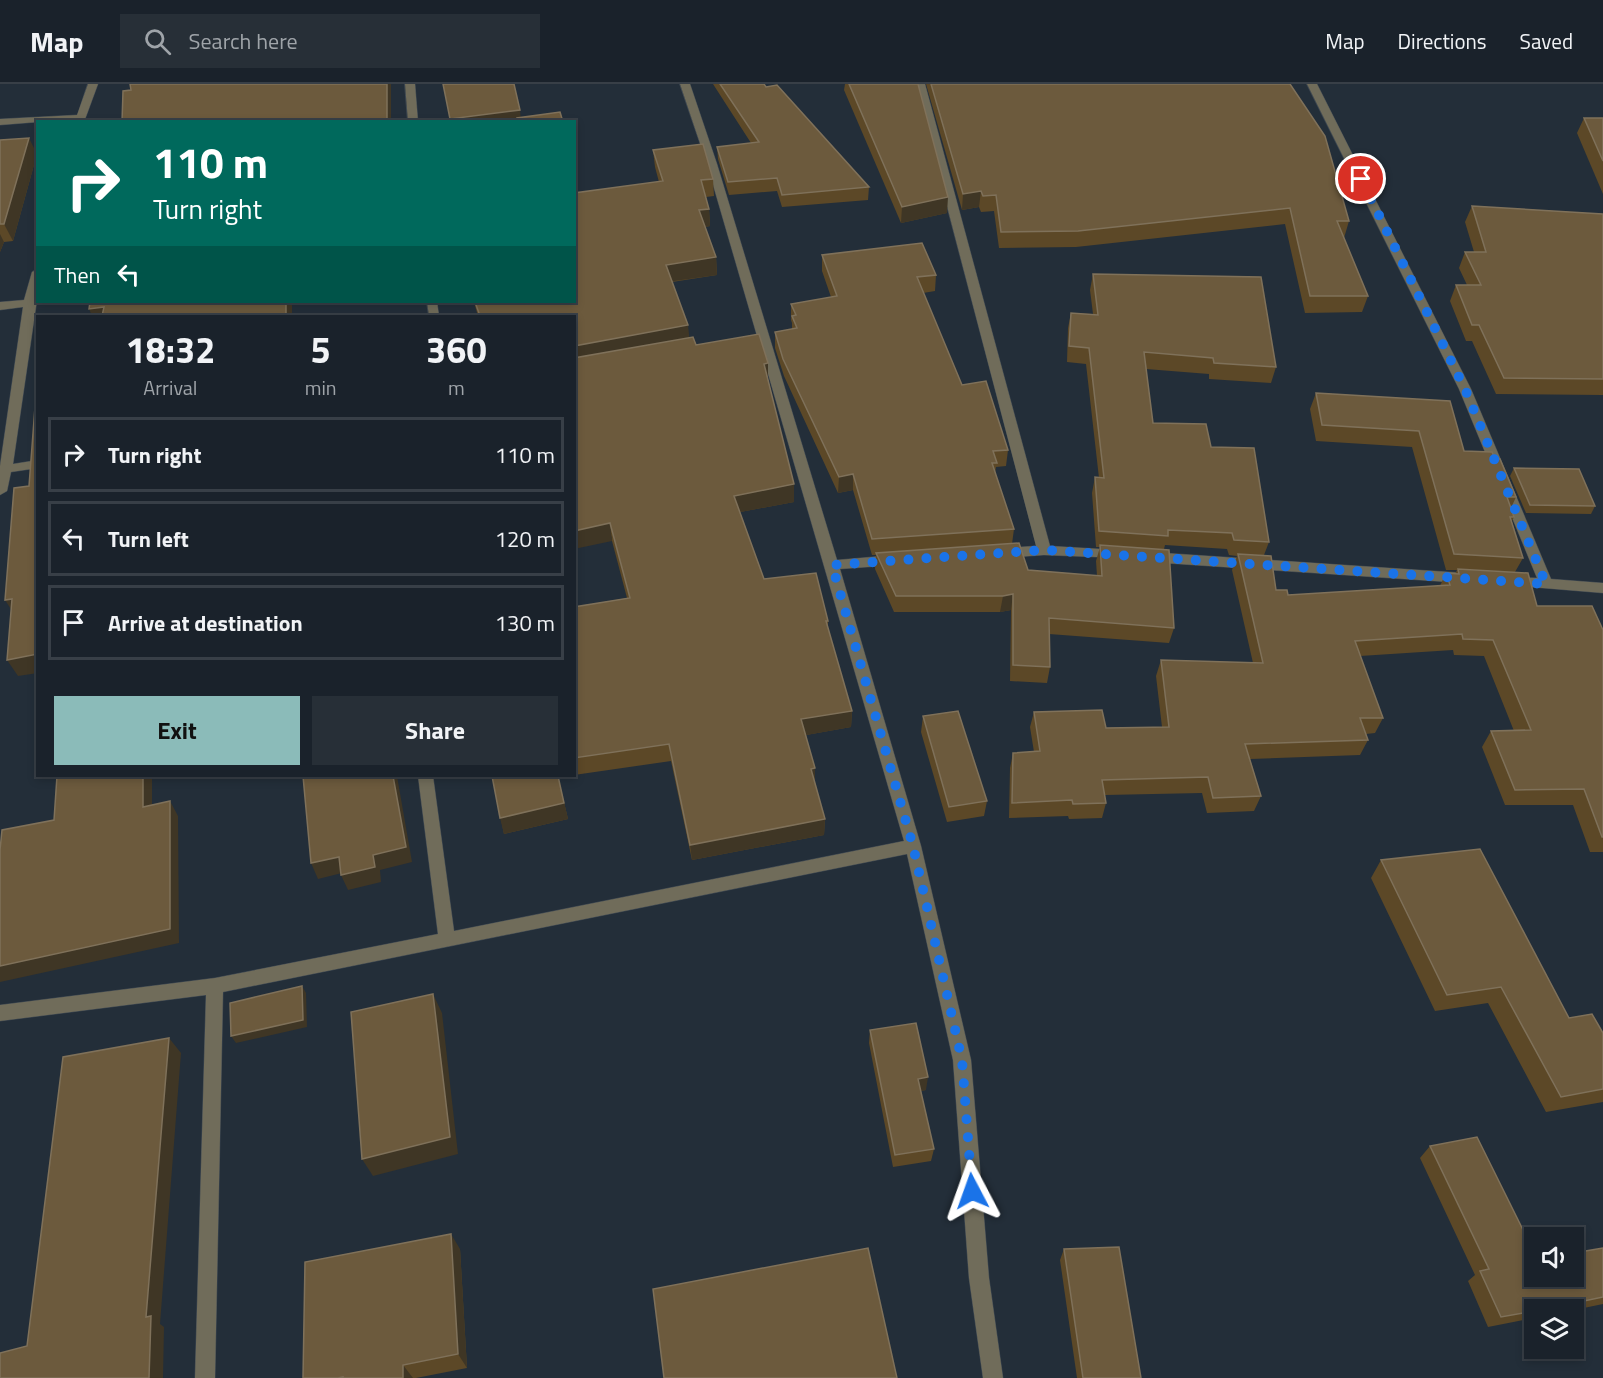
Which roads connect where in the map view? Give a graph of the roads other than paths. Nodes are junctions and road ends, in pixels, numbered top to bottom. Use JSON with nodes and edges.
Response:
{"nodes":[{"id":1,"x":93,"y":84,"type":"edge"},
{"id":2,"x":410,"y":84,"type":"edge"},
{"id":3,"x":685,"y":84,"type":"edge"},
{"id":4,"x":920,"y":84,"type":"edge"},
{"id":5,"x":1312,"y":84,"type":"edge"},
{"id":6,"x":79,"y":120,"type":"edge"},
{"id":7,"x":413,"y":120,"type":"edge"},
{"id":8,"x":36,"y":121,"type":"edge"},
{"id":9,"x":0,"y":122,"type":"edge"},
{"id":10,"x":36,"y":279,"type":"edge"},
{"id":11,"x":29,"y":303,"type":"junction"},
{"id":12,"x":0,"y":306,"type":"edge"},
{"id":13,"x":36,"y":464,"type":"edge"},
{"id":14,"x":6,"y":470,"type":"junction"},
{"id":15,"x":0,"y":491,"type":"edge"},
{"id":16,"x":1044,"y":550,"type":"junction"},
{"id":17,"x":985,"y":554,"type":"edge"},
{"id":18,"x":914,"y":559,"type":"edge"},
{"id":19,"x":832,"y":565,"type":"junction"},
{"id":20,"x":1474,"y":579,"type":"edge"},
{"id":21,"x":1498,"y":580,"type":"edge"},
{"id":22,"x":1546,"y":584,"type":"junction"},
{"id":23,"x":1603,"y":588,"type":"edge"},
{"id":24,"x":425,"y":777,"type":"edge"},
{"id":25,"x":913,"y":846,"type":"junction"},
{"id":26,"x":447,"y":940,"type":"junction"},
{"id":27,"x":215,"y":986,"type":"junction"},
{"id":28,"x":0,"y":1013,"type":"edge"},
{"id":29,"x":205,"y":1378,"type":"edge"},
{"id":30,"x":993,"y":1378,"type":"edge"}],
"edges":[{"from":1,"to":6,"type":"street"},
{"from":2,"to":7,"type":"street"},
{"from":3,"to":19,"type":"street"},
{"from":4,"to":16,"type":"street"},
{"from":5,"to":22,"type":"street"},
{"from":8,"to":9,"type":"street"},
{"from":10,"to":11,"type":"street"},
{"from":11,"to":12,"type":"street"},
{"from":11,"to":14,"type":"street"},
{"from":13,"to":14,"type":"street"},
{"from":14,"to":15,"type":"street"},
{"from":16,"to":17,"type":"street"},
{"from":16,"to":20,"type":"street"},
{"from":18,"to":19,"type":"street"},
{"from":19,"to":25,"type":"street"},
{"from":21,"to":22,"type":"street"},
{"from":22,"to":23,"type":"street"},
{"from":24,"to":26,"type":"street"},
{"from":25,"to":26,"type":"street"},
{"from":25,"to":30,"type":"street"},
{"from":26,"to":27,"type":"street"},
{"from":27,"to":28,"type":"street"},
{"from":27,"to":29,"type":"street"}]}
